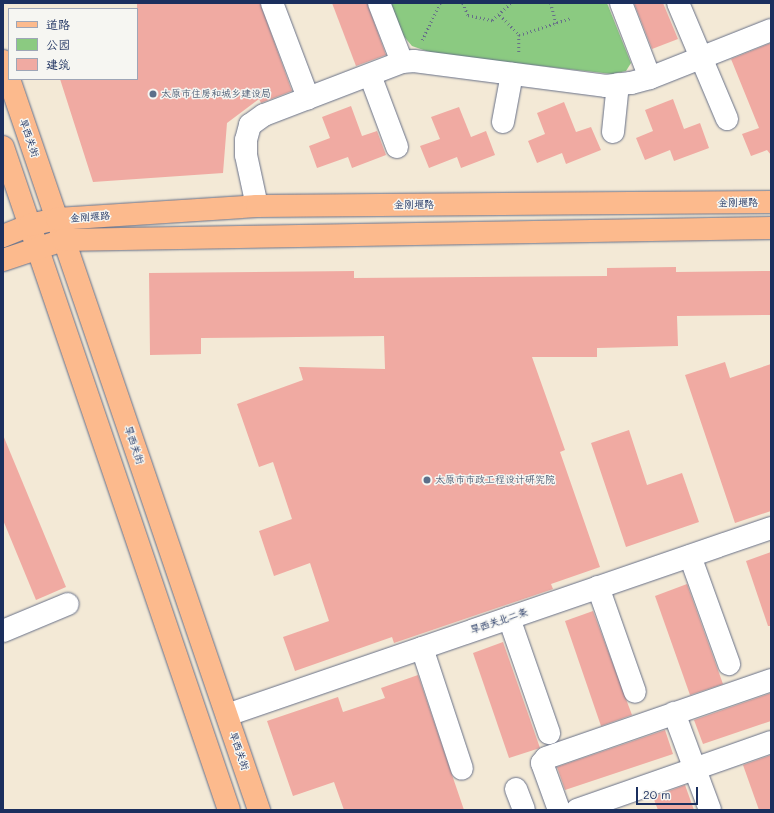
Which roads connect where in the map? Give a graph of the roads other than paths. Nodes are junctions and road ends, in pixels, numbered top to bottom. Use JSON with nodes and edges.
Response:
{"nodes":[{"id":1,"x":272,"y":3,"type":"edge"},
{"id":2,"x":379,"y":3,"type":"edge"},
{"id":3,"x":621,"y":3,"type":"edge"},
{"id":4,"x":678,"y":3,"type":"edge"},
{"id":5,"x":771,"y":30,"type":"edge"},
{"id":6,"x":701,"y":58,"type":"junction"},
{"id":7,"x":3,"y":61,"type":"edge"},
{"id":8,"x":408,"y":62,"type":"junction"},
{"id":9,"x":516,"y":74,"type":"junction"},
{"id":10,"x":370,"y":75,"type":"junction"},
{"id":11,"x":8,"y":76,"type":"edge"},
{"id":12,"x":650,"y":78,"type":"junction"},
{"id":13,"x":9,"y":80,"type":"edge"},
{"id":14,"x":618,"y":84,"type":"junction"},
{"id":15,"x":308,"y":98,"type":"junction"},
{"id":16,"x":727,"y":119,"type":"dead end"},
{"id":17,"x":503,"y":122,"type":"dead end"},
{"id":18,"x":613,"y":132,"type":"dead end"},
{"id":19,"x":3,"y":147,"type":"edge"},
{"id":20,"x":397,"y":147,"type":"dead end"},
{"id":21,"x":771,"y":202,"type":"edge"},
{"id":22,"x":257,"y":206,"type":"junction"},
{"id":23,"x":57,"y":219,"type":"junction"},
{"id":24,"x":30,"y":225,"type":"junction"},
{"id":25,"x":771,"y":228,"type":"edge"},
{"id":26,"x":3,"y":236,"type":"edge"},
{"id":27,"x":63,"y":240,"type":"junction"},
{"id":28,"x":37,"y":247,"type":"junction"},
{"id":29,"x":3,"y":260,"type":"edge"},
{"id":30,"x":771,"y":528,"type":"edge"},
{"id":31,"x":690,"y":556,"type":"junction"},
{"id":32,"x":598,"y":587,"type":"junction"},
{"id":33,"x":68,"y":604,"type":"dead end"},
{"id":34,"x":510,"y":618,"type":"junction"},
{"id":35,"x":3,"y":631,"type":"edge"},
{"id":36,"x":422,"y":648,"type":"junction"},
{"id":37,"x":729,"y":664,"type":"dead end"},
{"id":38,"x":771,"y":680,"type":"edge"},
{"id":39,"x":635,"y":692,"type":"dead end"},
{"id":40,"x":674,"y":713,"type":"junction"},
{"id":41,"x":227,"y":715,"type":"junction"},
{"id":42,"x":549,"y":733,"type":"dead end"},
{"id":43,"x":771,"y":742,"type":"edge"},
{"id":44,"x":462,"y":769,"type":"dead end"},
{"id":45,"x":694,"y":769,"type":"junction"},
{"id":46,"x":516,"y":789,"type":"dead end"},
{"id":47,"x":606,"y":805,"type":"edge"},
{"id":48,"x":230,"y":810,"type":"edge"},
{"id":49,"x":259,"y":810,"type":"edge"},
{"id":50,"x":524,"y":810,"type":"edge"},
{"id":51,"x":560,"y":810,"type":"edge"},
{"id":52,"x":577,"y":810,"type":"edge"},
{"id":53,"x":710,"y":810,"type":"edge"}],
"edges":[{"from":1,"to":15,"type":"street"},
{"from":2,"to":8,"type":"street"},
{"from":3,"to":12,"type":"street"},
{"from":4,"to":6,"type":"street"},
{"from":5,"to":6,"type":"street"},
{"from":6,"to":12,"type":"street"},
{"from":6,"to":16,"type":"street"},
{"from":7,"to":11,"type":"main road","name":"旱西关街"},
{"from":8,"to":9,"type":"street"},
{"from":8,"to":10,"type":"street"},
{"from":9,"to":14,"type":"street"},
{"from":9,"to":17,"type":"street"},
{"from":10,"to":15,"type":"street"},
{"from":10,"to":20,"type":"street"},
{"from":12,"to":14,"type":"street"},
{"from":13,"to":23,"type":"main road","name":"旱西关街"},
{"from":14,"to":18,"type":"street"},
{"from":15,"to":22,"type":"street"},
{"from":19,"to":24,"type":"main road"},
{"from":21,"to":22,"type":"main road","name":"金刚堰路"},
{"from":22,"to":23,"type":"main road","name":"金刚堰路"},
{"from":23,"to":24,"type":"main road","name":"金刚堰路"},
{"from":23,"to":27,"type":"main road","name":"旱西关街"},
{"from":24,"to":26,"type":"main road","name":"金刚堰路"},
{"from":24,"to":28,"type":"main road"},
{"from":25,"to":27,"type":"main road"},
{"from":27,"to":28,"type":"main road"},
{"from":27,"to":41,"type":"main road","name":"旱西关街"},
{"from":28,"to":29,"type":"main road"},
{"from":28,"to":48,"type":"main road"},
{"from":30,"to":31,"type":"street","name":"旱西关北二条"},
{"from":31,"to":32,"type":"street","name":"旱西关北二条"},
{"from":31,"to":37,"type":"street"},
{"from":32,"to":34,"type":"street","name":"旱西关北二条"},
{"from":32,"to":39,"type":"street"},
{"from":33,"to":35,"type":"street"},
{"from":34,"to":36,"type":"street","name":"旱西关北二条"},
{"from":34,"to":42,"type":"street"},
{"from":36,"to":41,"type":"street","name":"旱西关北二条"},
{"from":36,"to":44,"type":"street"},
{"from":38,"to":40,"type":"street"},
{"from":40,"to":45,"type":"street"},
{"from":40,"to":51,"type":"street"},
{"from":41,"to":49,"type":"main road","name":"旱西关街"},
{"from":43,"to":45,"type":"street"},
{"from":45,"to":47,"type":"street"},
{"from":45,"to":53,"type":"street"},
{"from":46,"to":50,"type":"street"},
{"from":47,"to":52,"type":"street"}]}
